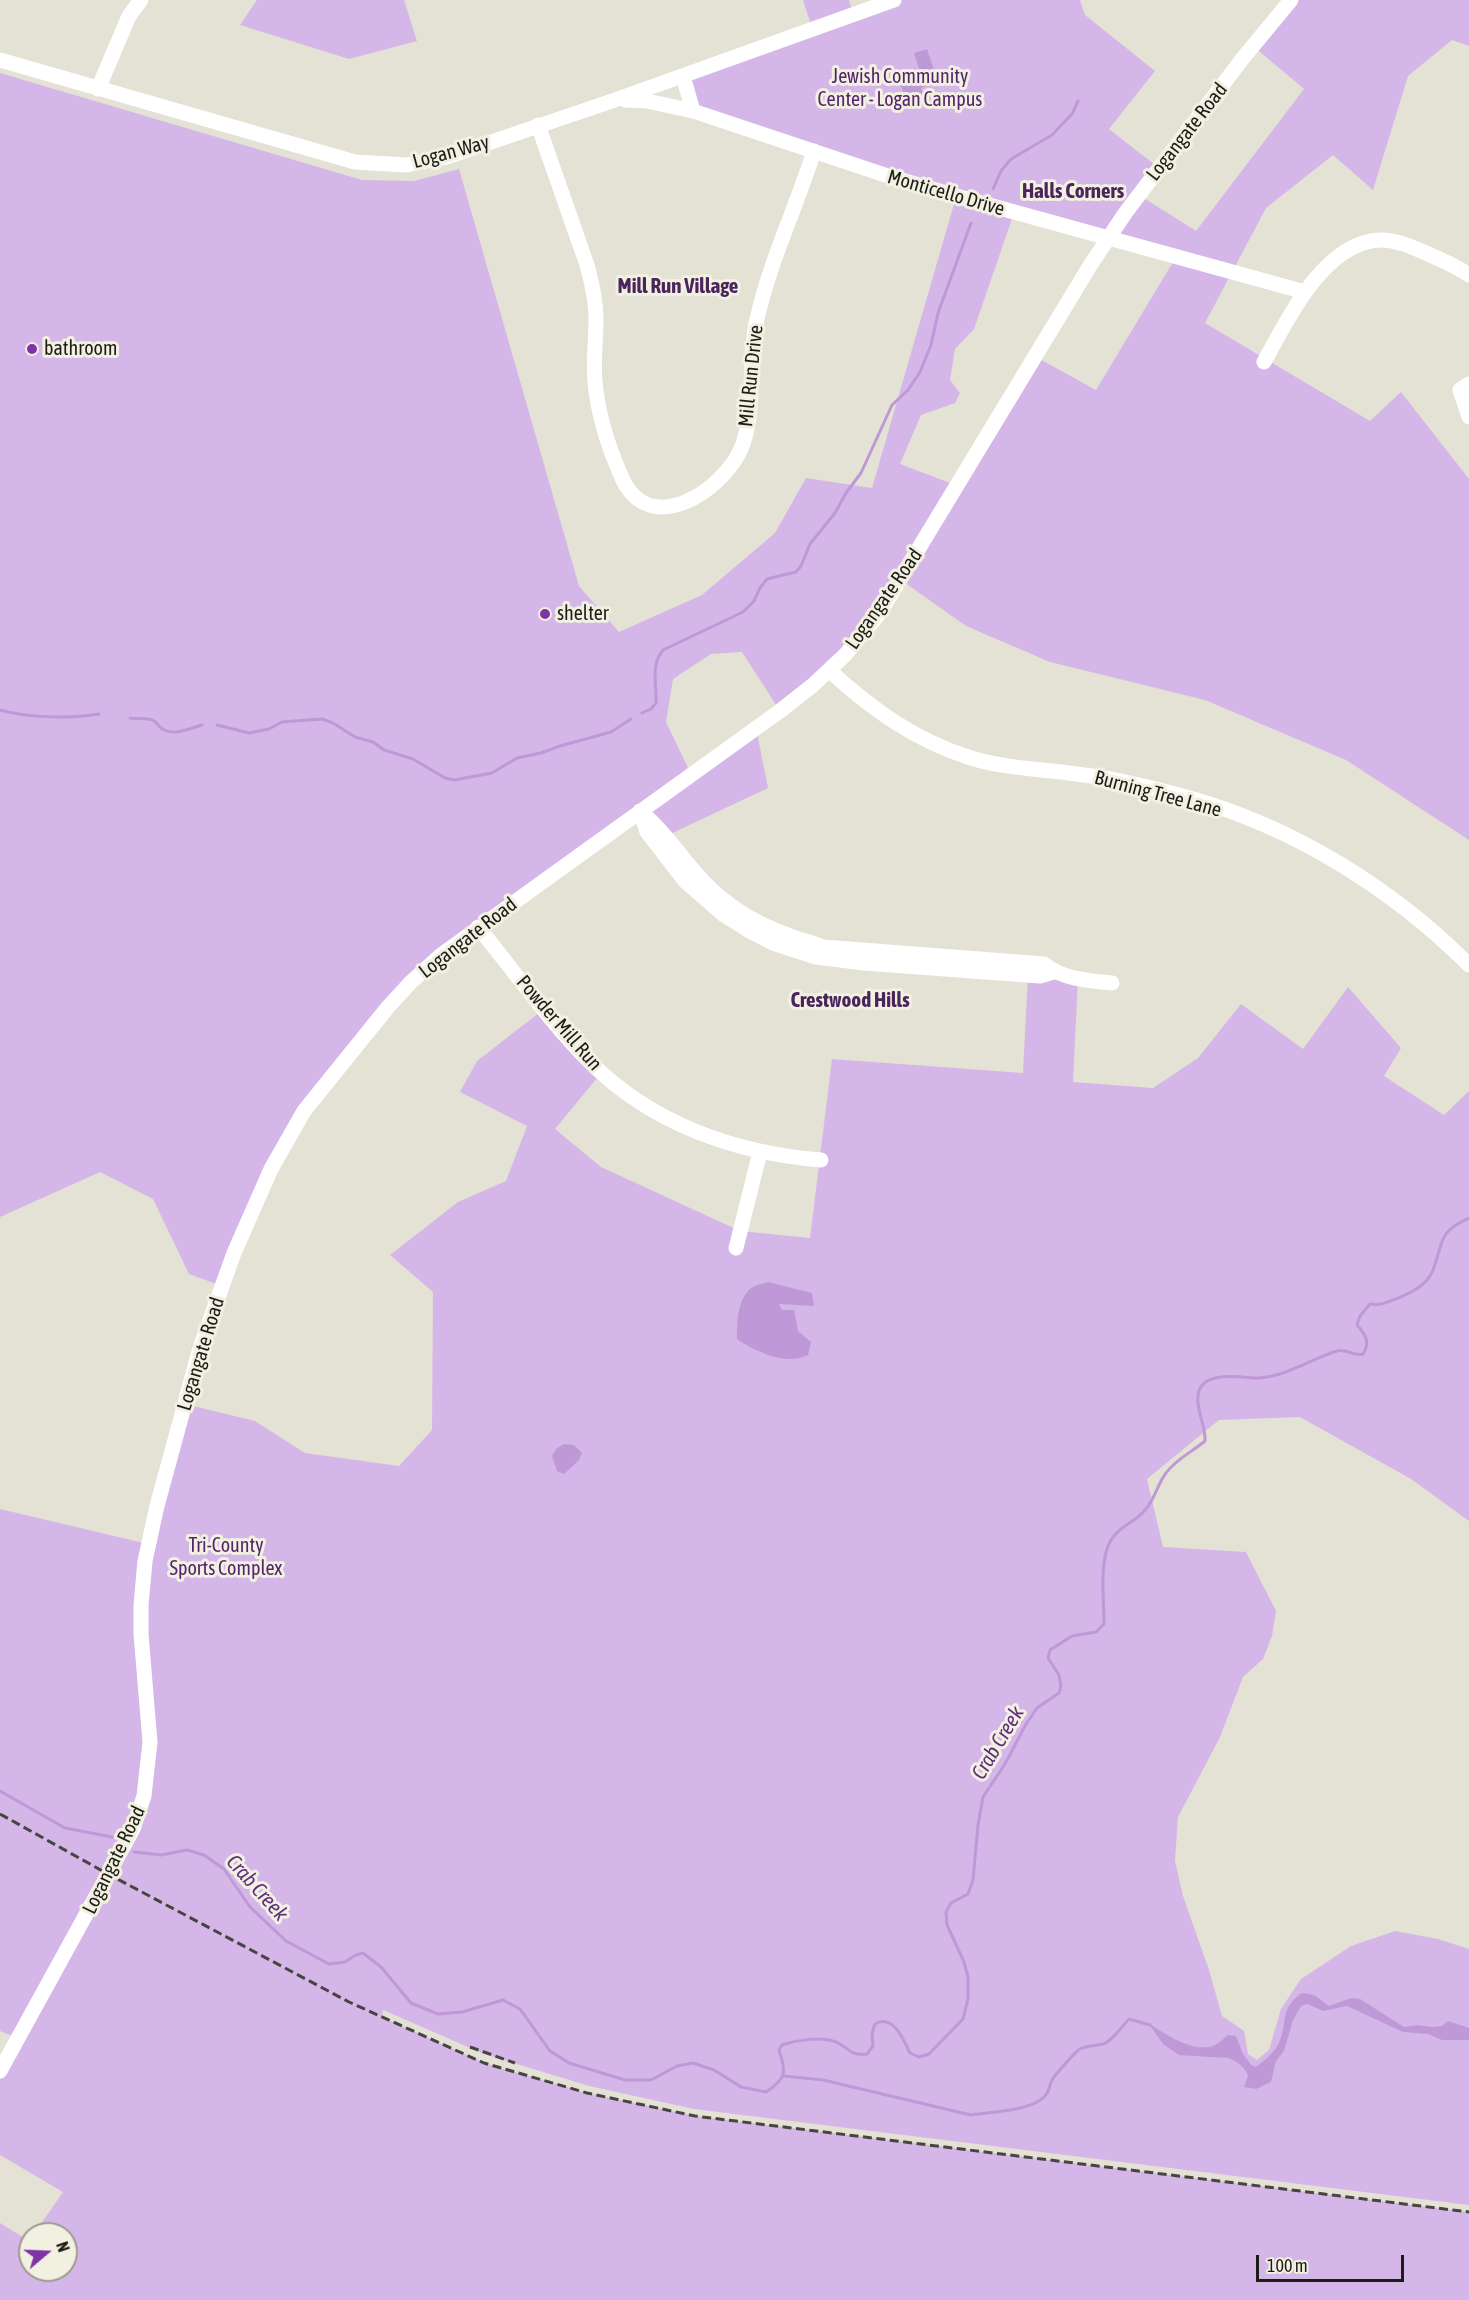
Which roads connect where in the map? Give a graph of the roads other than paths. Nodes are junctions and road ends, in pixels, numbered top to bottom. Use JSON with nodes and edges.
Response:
{"nodes":[{"id":1,"x":141,"y":0,"type":"edge"},
{"id":2,"x":894,"y":0,"type":"edge"},
{"id":3,"x":1291,"y":0,"type":"edge"},
{"id":4,"x":0,"y":60,"type":"edge"},
{"id":5,"x":683,"y":76,"type":"junction"},
{"id":6,"x":98,"y":89,"type":"junction"},
{"id":7,"x":615,"y":100,"type":"junction"},
{"id":8,"x":693,"y":111,"type":"junction"},
{"id":9,"x":538,"y":125,"type":"junction"},
{"id":10,"x":814,"y":151,"type":"junction"},
{"id":11,"x":1109,"y":237,"type":"junction"},
{"id":12,"x":1469,"y":275,"type":"edge"},
{"id":13,"x":1305,"y":292,"type":"junction"},
{"id":14,"x":1264,"y":362,"type":"dead end"},
{"id":15,"x":1469,"y":384,"type":"edge"},
{"id":16,"x":1469,"y":417,"type":"edge"},
{"id":17,"x":829,"y":670,"type":"junction"},
{"id":18,"x":640,"y":811,"type":"junction"},
{"id":19,"x":478,"y":927,"type":"junction"},
{"id":20,"x":1469,"y":965,"type":"edge"},
{"id":21,"x":1112,"y":983,"type":"dead end"},
{"id":22,"x":760,"y":1152,"type":"junction"},
{"id":23,"x":821,"y":1160,"type":"dead end"},
{"id":24,"x":736,"y":1248,"type":"dead end"},
{"id":25,"x":0,"y":2071,"type":"edge"}],
"edges":[{"from":1,"to":6,"type":"street"},
{"from":2,"to":5,"type":"street","name":"Logan Way"},
{"from":3,"to":11,"type":"street","name":"Logangate Road"},
{"from":4,"to":6,"type":"street","name":"Logan Way"},
{"from":5,"to":7,"type":"street","name":"Logan Way"},
{"from":5,"to":8,"type":"street"},
{"from":6,"to":9,"type":"street","name":"Logan Way"},
{"from":7,"to":8,"type":"street","name":"Monticello Drive"},
{"from":7,"to":9,"type":"street","name":"Logan Way"},
{"from":8,"to":10,"type":"street","name":"Monticello Drive"},
{"from":9,"to":10,"type":"street","name":"Mill Run Drive"},
{"from":10,"to":11,"type":"street","name":"Monticello Drive"},
{"from":11,"to":13,"type":"street","name":"Monticello Drive"},
{"from":11,"to":17,"type":"street","name":"Logangate Road"},
{"from":12,"to":13,"type":"street"},
{"from":13,"to":14,"type":"street"},
{"from":15,"to":16,"type":"street"},
{"from":17,"to":18,"type":"street","name":"Logangate Road"},
{"from":17,"to":20,"type":"street","name":"Burning Tree Lane"},
{"from":18,"to":19,"type":"street","name":"Logangate Road"},
{"from":18,"to":21,"type":"street"},
{"from":19,"to":22,"type":"street","name":"Powder Mill Run"},
{"from":19,"to":25,"type":"street","name":"Logangate Road"},
{"from":22,"to":23,"type":"street","name":"Powder Mill Run"},
{"from":22,"to":24,"type":"street"}]}
